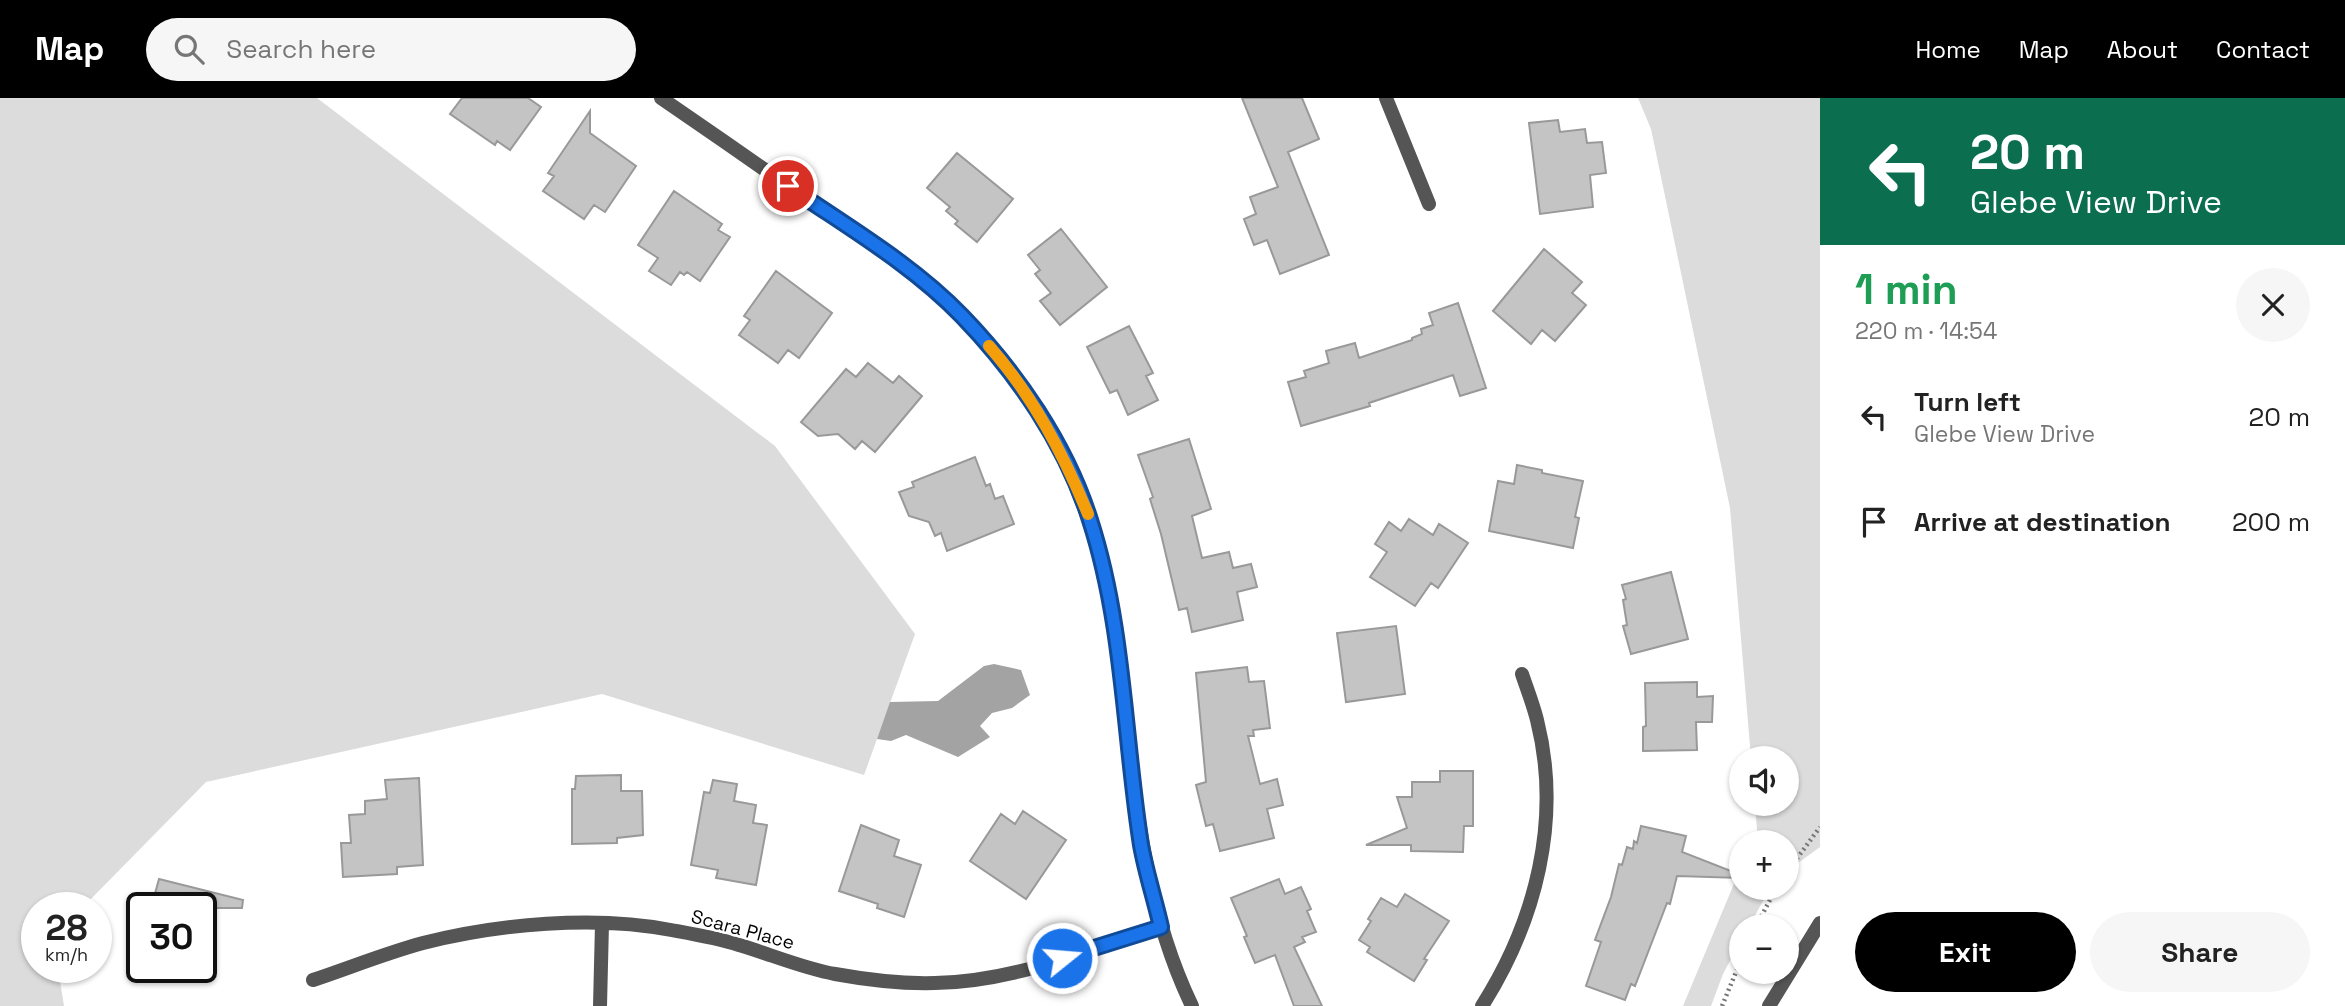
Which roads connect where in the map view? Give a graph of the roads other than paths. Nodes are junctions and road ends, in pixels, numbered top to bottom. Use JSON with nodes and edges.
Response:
{"nodes":[{"id":1,"x":661,"y":98,"type":"edge"},
{"id":2,"x":1386,"y":98,"type":"edge"},
{"id":3,"x":1429,"y":204,"type":"dead end"},
{"id":4,"x":1522,"y":674,"type":"dead end"},
{"id":5,"x":602,"y":923,"type":"junction"},
{"id":6,"x":1820,"y":923,"type":"edge"},
{"id":7,"x":1161,"y":927,"type":"junction"},
{"id":8,"x":313,"y":980,"type":"dead end"},
{"id":9,"x":600,"y":1006,"type":"edge"},
{"id":10,"x":1192,"y":1006,"type":"edge"},
{"id":11,"x":1482,"y":1006,"type":"edge"},
{"id":12,"x":1769,"y":1006,"type":"edge"}],
"edges":[{"from":1,"to":7,"type":"street"},
{"from":2,"to":3,"type":"street"},
{"from":4,"to":11,"type":"street"},
{"from":5,"to":7,"type":"street","name":"Scara Place"},
{"from":5,"to":8,"type":"street","name":"Scara Place"},
{"from":5,"to":9,"type":"street"},
{"from":6,"to":12,"type":"street"},
{"from":7,"to":10,"type":"street"}]}
